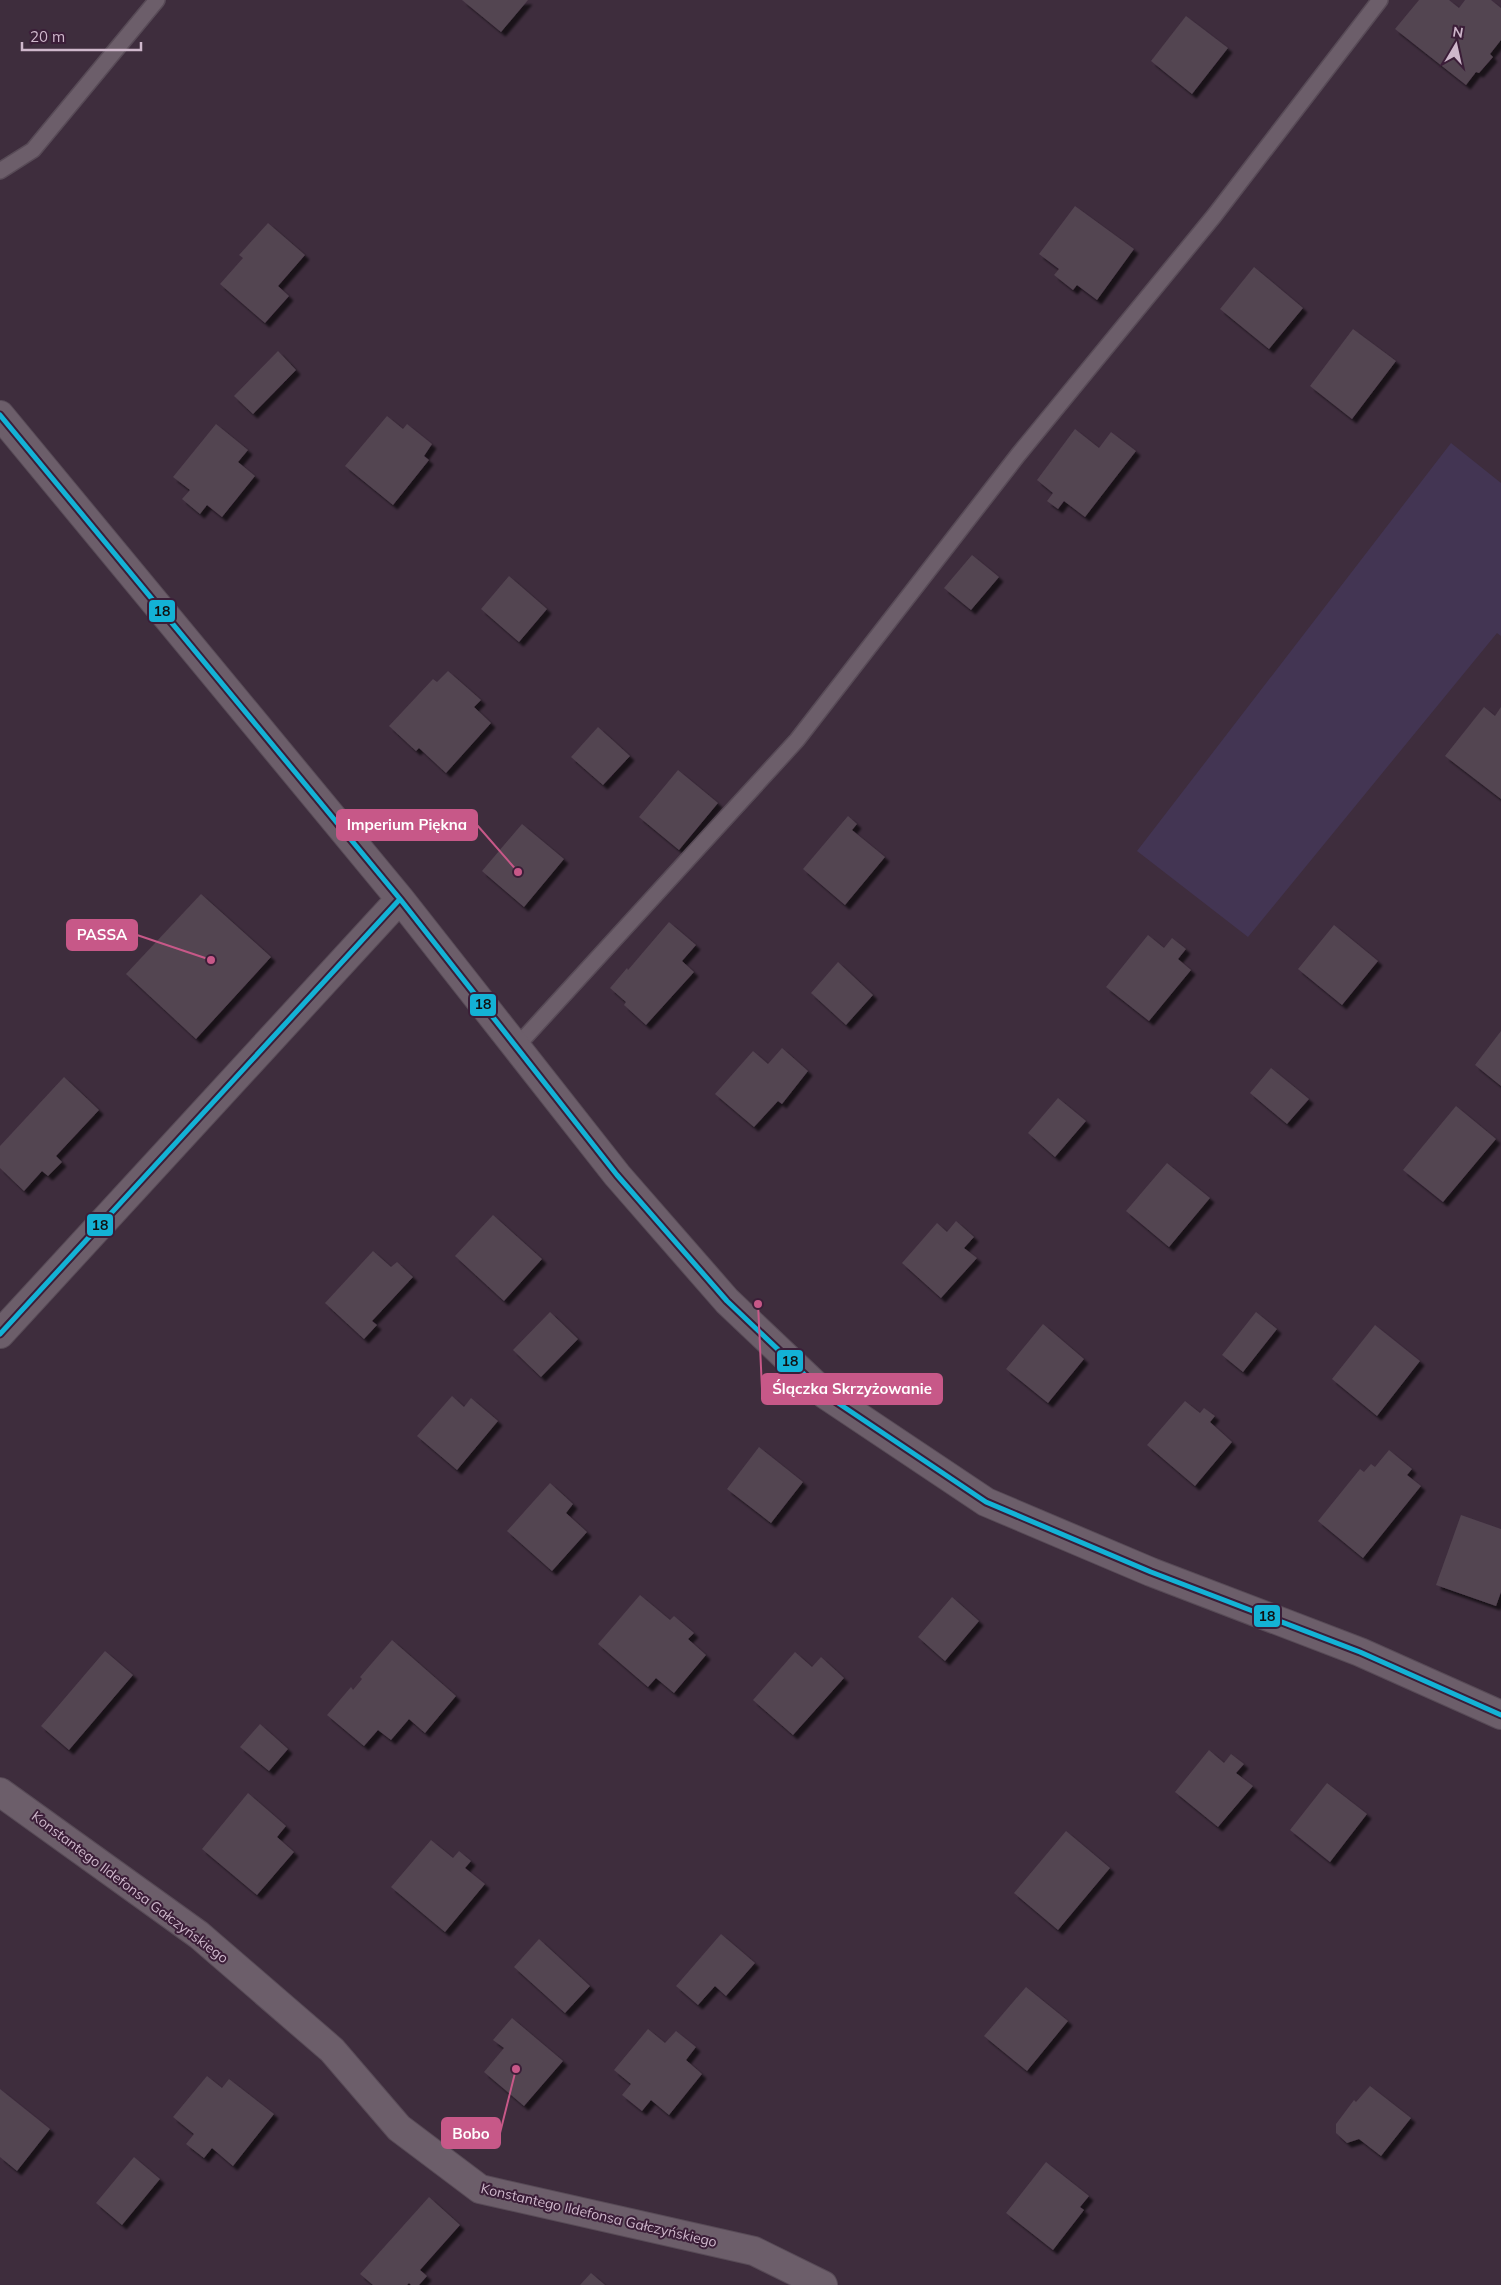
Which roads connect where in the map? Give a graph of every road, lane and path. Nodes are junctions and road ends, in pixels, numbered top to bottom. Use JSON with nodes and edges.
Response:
{"nodes":[{"id":1,"x":157,"y":0,"type":"edge"},
{"id":2,"x":1380,"y":0,"type":"edge"},
{"id":3,"x":0,"y":171,"type":"edge"},
{"id":4,"x":0,"y":415,"type":"edge"},
{"id":5,"x":400,"y":899,"type":"junction"},
{"id":6,"x":517,"y":1046,"type":"junction"},
{"id":7,"x":0,"y":1334,"type":"edge"},
{"id":8,"x":1501,"y":1715,"type":"edge"},
{"id":9,"x":0,"y":1792,"type":"edge"},
{"id":10,"x":823,"y":2285,"type":"edge"}],
"edges":[{"from":1,"to":3,"type":"lane"},
{"from":2,"to":6,"type":"lane"},
{"from":4,"to":5,"type":"street"},
{"from":5,"to":6,"type":"street"},
{"from":5,"to":7,"type":"street"},
{"from":6,"to":8,"type":"street"},
{"from":9,"to":10,"type":"street","name":"Konstantego Ildefonsa Gałczyńskiego"}]}
